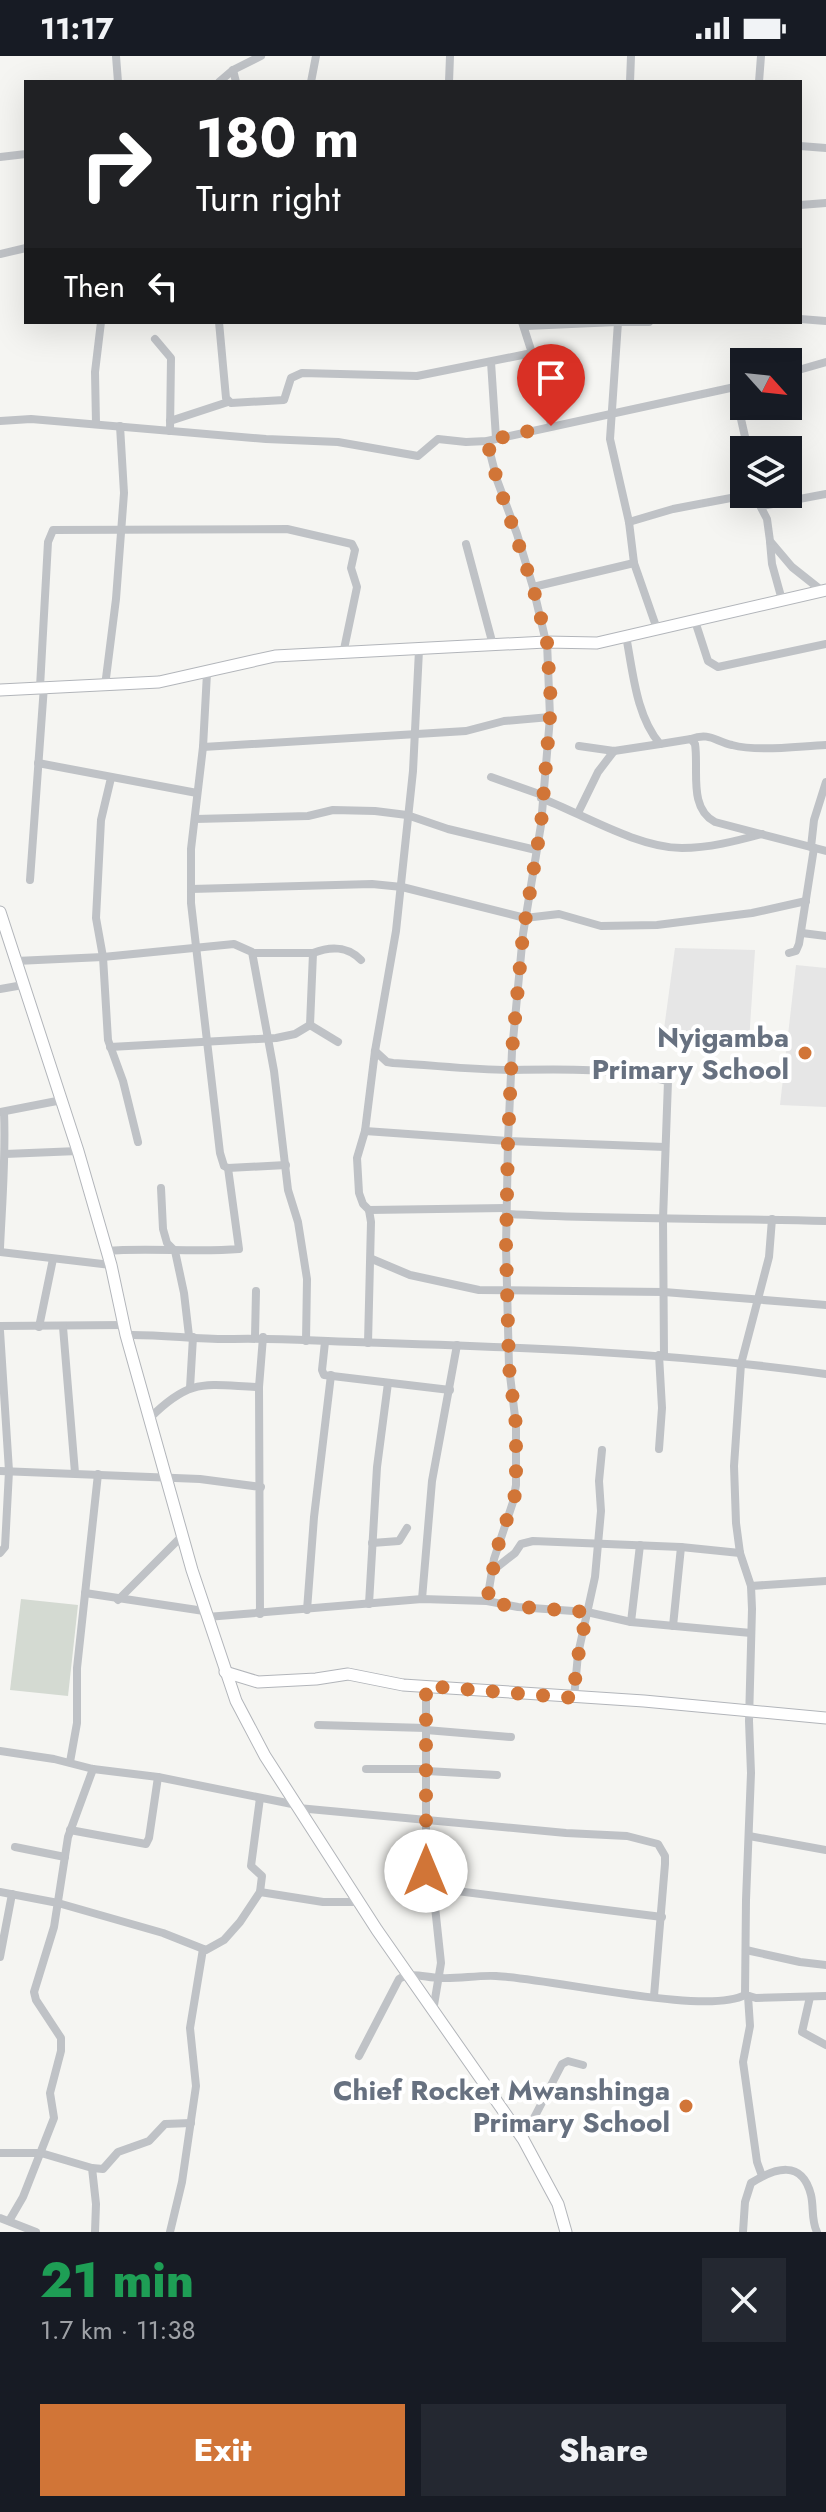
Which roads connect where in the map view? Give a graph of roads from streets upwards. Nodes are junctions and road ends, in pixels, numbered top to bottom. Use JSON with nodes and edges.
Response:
{"nodes":[{"id":1,"x":116,"y":56,"type":"edge"},
{"id":2,"x":261,"y":56,"type":"edge"},
{"id":3,"x":316,"y":56,"type":"edge"},
{"id":4,"x":450,"y":56,"type":"edge"},
{"id":5,"x":631,"y":56,"type":"edge"},
{"id":6,"x":761,"y":56,"type":"edge"},
{"id":7,"x":233,"y":70,"type":"junction"},
{"id":8,"x":118,"y":80,"type":"edge"},
{"id":9,"x":221,"y":80,"type":"edge"},
{"id":10,"x":236,"y":80,"type":"edge"},
{"id":11,"x":311,"y":80,"type":"edge"},
{"id":12,"x":449,"y":80,"type":"edge"},
{"id":13,"x":630,"y":80,"type":"edge"},
{"id":14,"x":759,"y":80,"type":"edge"},
{"id":15,"x":802,"y":146,"type":"edge"},
{"id":16,"x":826,"y":148,"type":"edge"},
{"id":17,"x":24,"y":154,"type":"edge"},
{"id":18,"x":0,"y":157,"type":"edge"},
{"id":19,"x":826,"y":203,"type":"edge"},
{"id":20,"x":802,"y":205,"type":"edge"},
{"id":21,"x":24,"y":248,"type":"edge"},
{"id":22,"x":0,"y":254,"type":"edge"},
{"id":23,"x":802,"y":319,"type":"edge"},
{"id":24,"x":826,"y":321,"type":"edge"},
{"id":25,"x":101,"y":324,"type":"edge"},
{"id":26,"x":219,"y":324,"type":"edge"},
{"id":27,"x":524,"y":324,"type":"edge"},
{"id":28,"x":618,"y":324,"type":"edge"},
{"id":29,"x":155,"y":339,"type":"dead end"},
{"id":30,"x":532,"y":353,"type":"junction"},
{"id":31,"x":491,"y":362,"type":"junction"},
{"id":32,"x":826,"y":362,"type":"edge"},
{"id":33,"x":802,"y":369,"type":"edge"},
{"id":34,"x":730,"y":389,"type":"edge"},
{"id":35,"x":228,"y":402,"type":"junction"},
{"id":36,"x":610,"y":416,"type":"junction"},
{"id":37,"x":0,"y":421,"type":"edge"},
{"id":38,"x":96,"y":424,"type":"junction"},
{"id":39,"x":120,"y":426,"type":"junction"},
{"id":40,"x":170,"y":426,"type":"junction"},
{"id":41,"x":551,"y":426,"type":"junction"},
{"id":42,"x":492,"y":439,"type":"junction"},
{"id":43,"x":826,"y":494,"type":"edge"},
{"id":44,"x":730,"y":498,"type":"edge"},
{"id":45,"x":802,"y":498,"type":"edge"},
{"id":46,"x":762,"y":508,"type":"edge"},
{"id":47,"x":629,"y":522,"type":"junction"},
{"id":48,"x":122,"y":529,"type":"junction"},
{"id":49,"x":770,"y":541,"type":"junction"},
{"id":50,"x":466,"y":544,"type":"dead end"},
{"id":51,"x":634,"y":563,"type":"junction"},
{"id":52,"x":533,"y":587,"type":"junction"},
{"id":53,"x":824,"y":590,"type":"edge"},
{"id":54,"x":782,"y":600,"type":"junction"},
{"id":55,"x":695,"y":621,"type":"junction"},
{"id":56,"x":657,"y":629,"type":"junction"},
{"id":57,"x":626,"y":636,"type":"junction"},
{"id":58,"x":546,"y":642,"type":"junction"},
{"id":59,"x":826,"y":644,"type":"edge"},
{"id":60,"x":493,"y":645,"type":"junction"},
{"id":61,"x":419,"y":650,"type":"junction"},
{"id":62,"x":343,"y":654,"type":"junction"},
{"id":63,"x":207,"y":673,"type":"junction"},
{"id":64,"x":42,"y":686,"type":"junction"},
{"id":65,"x":105,"y":686,"type":"junction"},
{"id":66,"x":0,"y":690,"type":"edge"},
{"id":67,"x":550,"y":717,"type":"junction"},
{"id":68,"x":416,"y":734,"type":"junction"},
{"id":69,"x":691,"y":739,"type":"junction"},
{"id":70,"x":660,"y":744,"type":"junction"},
{"id":71,"x":826,"y":745,"type":"edge"},
{"id":72,"x":579,"y":746,"type":"dead end"},
{"id":73,"x":203,"y":747,"type":"junction"},
{"id":74,"x":614,"y":751,"type":"junction"},
{"id":75,"x":38,"y":763,"type":"junction"},
{"id":76,"x":491,"y":777,"type":"dead end"},
{"id":77,"x":111,"y":778,"type":"junction"},
{"id":78,"x":826,"y":782,"type":"edge"},
{"id":79,"x":197,"y":793,"type":"junction"},
{"id":80,"x":542,"y":796,"type":"junction"},
{"id":81,"x":823,"y":801,"type":"edge"},
{"id":82,"x":578,"y":813,"type":"junction"},
{"id":83,"x":407,"y":815,"type":"junction"},
{"id":84,"x":195,"y":819,"type":"junction"},
{"id":85,"x":764,"y":834,"type":"junction"},
{"id":86,"x":812,"y":847,"type":"junction"},
{"id":87,"x":536,"y":850,"type":"junction"},
{"id":88,"x":826,"y":851,"type":"edge"},
{"id":89,"x":30,"y":880,"type":"dead end"},
{"id":90,"x":402,"y":887,"type":"junction"},
{"id":91,"x":191,"y":889,"type":"junction"},
{"id":92,"x":806,"y":901,"type":"junction"},
{"id":93,"x":0,"y":912,"type":"edge"},
{"id":94,"x":525,"y":918,"type":"junction"},
{"id":95,"x":802,"y":933,"type":"junction"},
{"id":96,"x":826,"y":936,"type":"edge"},
{"id":97,"x":196,"y":946,"type":"junction"},
{"id":98,"x":254,"y":953,"type":"junction"},
{"id":99,"x":313,"y":953,"type":"junction"},
{"id":100,"x":789,"y":953,"type":"dead end"},
{"id":101,"x":103,"y":957,"type":"junction"},
{"id":102,"x":361,"y":960,"type":"dead end"},
{"id":103,"x":16,"y":961,"type":"junction"},
{"id":104,"x":23,"y":985,"type":"junction"},
{"id":105,"x":0,"y":989,"type":"edge"},
{"id":106,"x":310,"y":1025,"type":"junction"},
{"id":107,"x":267,"y":1037,"type":"junction"},
{"id":108,"x":338,"y":1042,"type":"dead end"},
{"id":109,"x":209,"y":1043,"type":"junction"},
{"id":110,"x":110,"y":1047,"type":"junction"},
{"id":111,"x":375,"y":1051,"type":"junction"},
{"id":112,"x":511,"y":1070,"type":"junction"},
{"id":113,"x":62,"y":1100,"type":"junction"},
{"id":114,"x":2,"y":1112,"type":"edge"},
{"id":115,"x":365,"y":1131,"type":"junction"},
{"id":116,"x":508,"y":1141,"type":"junction"},
{"id":117,"x":138,"y":1142,"type":"dead end"},
{"id":118,"x":665,"y":1147,"type":"junction"},
{"id":119,"x":78,"y":1151,"type":"junction"},
{"id":120,"x":5,"y":1154,"type":"junction"},
{"id":121,"x":286,"y":1165,"type":"junction"},
{"id":122,"x":228,"y":1168,"type":"junction"},
{"id":123,"x":161,"y":1188,"type":"dead end"},
{"id":124,"x":369,"y":1210,"type":"junction"},
{"id":125,"x":506,"y":1211,"type":"junction"},
{"id":126,"x":663,"y":1219,"type":"junction"},
{"id":127,"x":772,"y":1219,"type":"junction"},
{"id":128,"x":826,"y":1221,"type":"edge"},
{"id":129,"x":0,"y":1250,"type":"edge"},
{"id":130,"x":106,"y":1251,"type":"junction"},
{"id":131,"x":175,"y":1251,"type":"junction"},
{"id":132,"x":53,"y":1259,"type":"junction"},
{"id":133,"x":372,"y":1259,"type":"junction"},
{"id":134,"x":111,"y":1265,"type":"junction"},
{"id":135,"x":256,"y":1291,"type":"dead end"},
{"id":136,"x":664,"y":1292,"type":"junction"},
{"id":137,"x":507,"y":1293,"type":"junction"},
{"id":138,"x":758,"y":1298,"type":"junction"},
{"id":139,"x":826,"y":1305,"type":"edge"},
{"id":140,"x":39,"y":1327,"type":"junction"},
{"id":141,"x":63,"y":1327,"type":"junction"},
{"id":142,"x":0,"y":1328,"type":"edge"},
{"id":143,"x":125,"y":1330,"type":"junction"},
{"id":144,"x":191,"y":1336,"type":"junction"},
{"id":145,"x":259,"y":1337,"type":"junction"},
{"id":146,"x":306,"y":1341,"type":"junction"},
{"id":147,"x":325,"y":1342,"type":"junction"},
{"id":148,"x":368,"y":1343,"type":"junction"},
{"id":149,"x":457,"y":1345,"type":"junction"},
{"id":150,"x":509,"y":1347,"type":"junction"},
{"id":151,"x":662,"y":1355,"type":"junction"},
{"id":152,"x":741,"y":1364,"type":"junction"},
{"id":153,"x":826,"y":1374,"type":"edge"},
{"id":154,"x":331,"y":1375,"type":"junction"},
{"id":155,"x":388,"y":1383,"type":"junction"},
{"id":156,"x":259,"y":1387,"type":"junction"},
{"id":157,"x":190,"y":1388,"type":"junction"},
{"id":158,"x":450,"y":1390,"type":"junction"},
{"id":159,"x":150,"y":1418,"type":"junction"},
{"id":160,"x":659,"y":1449,"type":"dead end"},
{"id":161,"x":602,"y":1450,"type":"dead end"},
{"id":162,"x":4,"y":1471,"type":"edge"},
{"id":163,"x":75,"y":1473,"type":"junction"},
{"id":164,"x":98,"y":1474,"type":"junction"},
{"id":165,"x":168,"y":1478,"type":"junction"},
{"id":166,"x":261,"y":1487,"type":"junction"},
{"id":167,"x":407,"y":1528,"type":"dead end"},
{"id":168,"x":183,"y":1535,"type":"junction"},
{"id":169,"x":597,"y":1542,"type":"junction"},
{"id":170,"x":372,"y":1543,"type":"junction"},
{"id":171,"x":640,"y":1545,"type":"junction"},
{"id":172,"x":681,"y":1547,"type":"junction"},
{"id":173,"x":0,"y":1553,"type":"edge"},
{"id":174,"x":740,"y":1553,"type":"junction"},
{"id":175,"x":492,"y":1571,"type":"junction"},
{"id":176,"x":826,"y":1581,"type":"edge"},
{"id":177,"x":751,"y":1586,"type":"junction"},
{"id":178,"x":85,"y":1593,"type":"junction"},
{"id":179,"x":422,"y":1599,"type":"junction"},
{"id":180,"x":118,"y":1600,"type":"junction"},
{"id":181,"x":487,"y":1601,"type":"junction"},
{"id":182,"x":369,"y":1604,"type":"junction"},
{"id":183,"x":307,"y":1610,"type":"junction"},
{"id":184,"x":587,"y":1612,"type":"junction"},
{"id":185,"x":206,"y":1614,"type":"junction"},
{"id":186,"x":260,"y":1614,"type":"junction"},
{"id":187,"x":631,"y":1622,"type":"junction"},
{"id":188,"x":673,"y":1626,"type":"junction"},
{"id":189,"x":751,"y":1633,"type":"junction"},
{"id":190,"x":225,"y":1672,"type":"junction"},
{"id":191,"x":426,"y":1686,"type":"junction"},
{"id":192,"x":574,"y":1698,"type":"junction"},
{"id":193,"x":750,"y":1710,"type":"junction"},
{"id":194,"x":826,"y":1718,"type":"edge"},
{"id":195,"x":318,"y":1725,"type":"dead end"},
{"id":196,"x":426,"y":1729,"type":"junction"},
{"id":197,"x":511,"y":1737,"type":"dead end"},
{"id":198,"x":0,"y":1751,"type":"edge"},
{"id":199,"x":70,"y":1762,"type":"junction"},
{"id":200,"x":93,"y":1769,"type":"junction"},
{"id":201,"x":366,"y":1769,"type":"dead end"},
{"id":202,"x":426,"y":1770,"type":"junction"},
{"id":203,"x":497,"y":1775,"type":"dead end"},
{"id":204,"x":158,"y":1777,"type":"junction"},
{"id":205,"x":260,"y":1798,"type":"junction"},
{"id":206,"x":297,"y":1806,"type":"junction"},
{"id":207,"x":426,"y":1820,"type":"junction"},
{"id":208,"x":70,"y":1830,"type":"junction"},
{"id":209,"x":749,"y":1836,"type":"junction"},
{"id":210,"x":15,"y":1847,"type":"dead end"},
{"id":211,"x":826,"y":1850,"type":"edge"},
{"id":212,"x":65,"y":1857,"type":"junction"},
{"id":213,"x":433,"y":1888,"type":"junction"},
{"id":214,"x":0,"y":1892,"type":"edge"},
{"id":215,"x":260,"y":1892,"type":"junction"},
{"id":216,"x":12,"y":1894,"type":"junction"},
{"id":217,"x":360,"y":1902,"type":"junction"},
{"id":218,"x":58,"y":1903,"type":"junction"},
{"id":219,"x":662,"y":1917,"type":"junction"},
{"id":220,"x":203,"y":1949,"type":"junction"},
{"id":221,"x":746,"y":1950,"type":"junction"},
{"id":222,"x":0,"y":1957,"type":"edge"},
{"id":223,"x":826,"y":1965,"type":"edge"},
{"id":224,"x":410,"y":1975,"type":"junction"},
{"id":225,"x":439,"y":1978,"type":"junction"},
{"id":226,"x":654,"y":1996,"type":"junction"},
{"id":227,"x":747,"y":1996,"type":"junction"},
{"id":228,"x":826,"y":1996,"type":"edge"},
{"id":229,"x":810,"y":1997,"type":"junction"},
{"id":230,"x":433,"y":2011,"type":"junction"},
{"id":231,"x":826,"y":2045,"type":"edge"},
{"id":232,"x":359,"y":2056,"type":"dead end"},
{"id":233,"x":583,"y":2065,"type":"dead end"},
{"id":234,"x":191,"y":2123,"type":"junction"},
{"id":235,"x":523,"y":2139,"type":"junction"},
{"id":236,"x":0,"y":2153,"type":"edge"},
{"id":237,"x":41,"y":2153,"type":"junction"},
{"id":238,"x":92,"y":2168,"type":"junction"},
{"id":239,"x":762,"y":2176,"type":"junction"},
{"id":240,"x":4,"y":2220,"type":"edge"},
{"id":241,"x":36,"y":2232,"type":"edge"},
{"id":242,"x":95,"y":2232,"type":"edge"},
{"id":243,"x":170,"y":2232,"type":"edge"},
{"id":244,"x":566,"y":2232,"type":"edge"},
{"id":245,"x":743,"y":2232,"type":"edge"},
{"id":246,"x":817,"y":2232,"type":"edge"}],
"edges":[{"from":1,"to":8,"type":"street"},
{"from":2,"to":7,"type":"street"},
{"from":3,"to":11,"type":"street"},
{"from":4,"to":12,"type":"street"},
{"from":5,"to":13,"type":"street"},
{"from":6,"to":14,"type":"street"},
{"from":7,"to":9,"type":"street"},
{"from":7,"to":10,"type":"street"},
{"from":15,"to":16,"type":"street"},
{"from":17,"to":18,"type":"street"},
{"from":19,"to":20,"type":"street"},
{"from":21,"to":22,"type":"street"},
{"from":23,"to":24,"type":"street"},
{"from":25,"to":38,"type":"street"},
{"from":26,"to":35,"type":"street"},
{"from":27,"to":30,"type":"street"},
{"from":28,"to":36,"type":"street"},
{"from":29,"to":40,"type":"street"},
{"from":30,"to":31,"type":"street"},
{"from":30,"to":41,"type":"street"},
{"from":31,"to":35,"type":"street"},
{"from":31,"to":42,"type":"street"},
{"from":32,"to":33,"type":"street"},
{"from":34,"to":36,"type":"street"},
{"from":35,"to":40,"type":"street"},
{"from":36,"to":41,"type":"street"},
{"from":36,"to":47,"type":"street"},
{"from":37,"to":38,"type":"street"},
{"from":38,"to":39,"type":"street"},
{"from":39,"to":40,"type":"street"},
{"from":39,"to":48,"type":"street"},
{"from":40,"to":42,"type":"street"},
{"from":41,"to":42,"type":"street"},
{"from":42,"to":52,"type":"street"},
{"from":43,"to":45,"type":"street"},
{"from":44,"to":47,"type":"street"},
{"from":46,"to":49,"type":"street"},
{"from":47,"to":51,"type":"street"},
{"from":48,"to":62,"type":"street"},
{"from":48,"to":64,"type":"street"},
{"from":48,"to":65,"type":"street"},
{"from":49,"to":53,"type":"street"},
{"from":49,"to":54,"type":"street"},
{"from":50,"to":60,"type":"street"},
{"from":51,"to":52,"type":"street"},
{"from":51,"to":56,"type":"street"},
{"from":52,"to":58,"type":"street"},
{"from":53,"to":54,"type":"street"},
{"from":54,"to":55,"type":"street"},
{"from":55,"to":56,"type":"street"},
{"from":55,"to":59,"type":"street"},
{"from":56,"to":57,"type":"street"},
{"from":57,"to":58,"type":"street"},
{"from":57,"to":70,"type":"street"},
{"from":58,"to":60,"type":"street"},
{"from":58,"to":67,"type":"street"},
{"from":60,"to":61,"type":"street"},
{"from":61,"to":62,"type":"street"},
{"from":61,"to":68,"type":"street"},
{"from":62,"to":63,"type":"street"},
{"from":63,"to":65,"type":"street"},
{"from":63,"to":73,"type":"street"},
{"from":64,"to":65,"type":"street"},
{"from":64,"to":66,"type":"street"},
{"from":64,"to":75,"type":"street"},
{"from":67,"to":68,"type":"street"},
{"from":67,"to":80,"type":"street"},
{"from":68,"to":73,"type":"street"},
{"from":68,"to":83,"type":"street"},
{"from":69,"to":70,"type":"street"},
{"from":69,"to":71,"type":"street"},
{"from":69,"to":85,"type":"street"},
{"from":70,"to":74,"type":"street"},
{"from":72,"to":74,"type":"street"},
{"from":73,"to":79,"type":"street"},
{"from":74,"to":82,"type":"street"},
{"from":75,"to":77,"type":"street"},
{"from":75,"to":89,"type":"street"},
{"from":76,"to":80,"type":"street"},
{"from":77,"to":79,"type":"street"},
{"from":77,"to":101,"type":"street"},
{"from":78,"to":81,"type":"street"},
{"from":79,"to":84,"type":"street"},
{"from":80,"to":82,"type":"street"},
{"from":80,"to":87,"type":"street"},
{"from":81,"to":86,"type":"street"},
{"from":82,"to":85,"type":"street"},
{"from":83,"to":84,"type":"street"},
{"from":83,"to":87,"type":"street"},
{"from":83,"to":90,"type":"street"},
{"from":84,"to":91,"type":"street"},
{"from":85,"to":86,"type":"street"},
{"from":86,"to":88,"type":"street"},
{"from":86,"to":92,"type":"street"},
{"from":87,"to":94,"type":"street"},
{"from":90,"to":91,"type":"street"},
{"from":90,"to":94,"type":"street"},
{"from":90,"to":111,"type":"street"},
{"from":91,"to":97,"type":"street"},
{"from":92,"to":94,"type":"street"},
{"from":92,"to":95,"type":"street"},
{"from":93,"to":103,"type":"street"},
{"from":94,"to":112,"type":"street"},
{"from":95,"to":96,"type":"street"},
{"from":95,"to":100,"type":"street"},
{"from":97,"to":98,"type":"street"},
{"from":97,"to":101,"type":"street"},
{"from":97,"to":109,"type":"street"},
{"from":98,"to":99,"type":"street"},
{"from":98,"to":107,"type":"street"},
{"from":99,"to":102,"type":"street"},
{"from":99,"to":106,"type":"street"},
{"from":101,"to":103,"type":"street"},
{"from":101,"to":110,"type":"street"},
{"from":103,"to":104,"type":"street"},
{"from":104,"to":105,"type":"street"},
{"from":104,"to":113,"type":"street"},
{"from":106,"to":107,"type":"street"},
{"from":106,"to":108,"type":"street"},
{"from":107,"to":109,"type":"street"},
{"from":107,"to":121,"type":"street"},
{"from":109,"to":110,"type":"street"},
{"from":109,"to":122,"type":"street"},
{"from":110,"to":117,"type":"street"},
{"from":111,"to":112,"type":"street"},
{"from":111,"to":115,"type":"street"},
{"from":112,"to":116,"type":"street"},
{"from":112,"to":118,"type":"street"},
{"from":113,"to":114,"type":"street"},
{"from":113,"to":119,"type":"street"},
{"from":114,"to":120,"type":"street"},
{"from":115,"to":116,"type":"street"},
{"from":115,"to":124,"type":"street"},
{"from":116,"to":118,"type":"street"},
{"from":116,"to":125,"type":"street"},
{"from":118,"to":126,"type":"street"},
{"from":119,"to":120,"type":"street"},
{"from":119,"to":130,"type":"street"},
{"from":120,"to":129,"type":"street"},
{"from":121,"to":122,"type":"street"},
{"from":121,"to":146,"type":"street"},
{"from":122,"to":131,"type":"street"},
{"from":123,"to":131,"type":"street"},
{"from":124,"to":125,"type":"street"},
{"from":124,"to":133,"type":"street"},
{"from":125,"to":126,"type":"street"},
{"from":125,"to":137,"type":"street"},
{"from":126,"to":127,"type":"street"},
{"from":126,"to":136,"type":"street"},
{"from":127,"to":128,"type":"street"},
{"from":127,"to":138,"type":"street"},
{"from":129,"to":132,"type":"street"},
{"from":130,"to":131,"type":"street"},
{"from":130,"to":134,"type":"street"},
{"from":131,"to":144,"type":"street"},
{"from":132,"to":134,"type":"street"},
{"from":132,"to":140,"type":"street"},
{"from":133,"to":137,"type":"street"},
{"from":133,"to":148,"type":"street"},
{"from":134,"to":143,"type":"street"},
{"from":135,"to":145,"type":"street"},
{"from":136,"to":137,"type":"street"},
{"from":136,"to":138,"type":"street"},
{"from":136,"to":151,"type":"street"},
{"from":137,"to":150,"type":"street"},
{"from":138,"to":139,"type":"street"},
{"from":138,"to":152,"type":"street"},
{"from":140,"to":141,"type":"street"},
{"from":140,"to":142,"type":"street"},
{"from":141,"to":143,"type":"street"},
{"from":141,"to":163,"type":"street"},
{"from":142,"to":162,"type":"street"},
{"from":143,"to":144,"type":"street"},
{"from":143,"to":159,"type":"street"},
{"from":144,"to":145,"type":"street"},
{"from":144,"to":157,"type":"street"},
{"from":145,"to":146,"type":"street"},
{"from":145,"to":156,"type":"street"},
{"from":146,"to":147,"type":"street"},
{"from":147,"to":148,"type":"street"},
{"from":147,"to":154,"type":"street"},
{"from":148,"to":149,"type":"street"},
{"from":149,"to":150,"type":"street"},
{"from":149,"to":158,"type":"street"},
{"from":150,"to":151,"type":"street"},
{"from":150,"to":175,"type":"street"},
{"from":151,"to":152,"type":"street"},
{"from":151,"to":160,"type":"street"},
{"from":152,"to":153,"type":"street"},
{"from":152,"to":174,"type":"street"},
{"from":154,"to":155,"type":"street"},
{"from":154,"to":183,"type":"street"},
{"from":155,"to":158,"type":"street"},
{"from":155,"to":170,"type":"street"},
{"from":156,"to":157,"type":"street"},
{"from":156,"to":166,"type":"street"},
{"from":157,"to":159,"type":"street"},
{"from":158,"to":179,"type":"street"},
{"from":159,"to":165,"type":"street"},
{"from":161,"to":169,"type":"street"},
{"from":162,"to":163,"type":"street"},
{"from":162,"to":173,"type":"street"},
{"from":163,"to":164,"type":"street"},
{"from":164,"to":165,"type":"street"},
{"from":164,"to":178,"type":"street"},
{"from":165,"to":166,"type":"street"},
{"from":165,"to":168,"type":"street"},
{"from":166,"to":186,"type":"street"},
{"from":167,"to":170,"type":"street"},
{"from":168,"to":180,"type":"street"},
{"from":168,"to":185,"type":"street"},
{"from":169,"to":171,"type":"street"},
{"from":169,"to":175,"type":"street"},
{"from":169,"to":184,"type":"street"},
{"from":170,"to":182,"type":"street"},
{"from":171,"to":172,"type":"street"},
{"from":171,"to":187,"type":"street"},
{"from":172,"to":174,"type":"street"},
{"from":172,"to":188,"type":"street"},
{"from":174,"to":177,"type":"street"},
{"from":175,"to":181,"type":"street"},
{"from":176,"to":177,"type":"street"},
{"from":177,"to":189,"type":"street"},
{"from":178,"to":180,"type":"street"},
{"from":178,"to":199,"type":"street"},
{"from":179,"to":181,"type":"street"},
{"from":179,"to":182,"type":"street"},
{"from":180,"to":185,"type":"street"},
{"from":181,"to":184,"type":"street"},
{"from":182,"to":183,"type":"street"},
{"from":183,"to":186,"type":"street"},
{"from":184,"to":187,"type":"street"},
{"from":184,"to":192,"type":"street"},
{"from":185,"to":186,"type":"street"},
{"from":185,"to":190,"type":"street"},
{"from":187,"to":188,"type":"street"},
{"from":188,"to":189,"type":"street"},
{"from":189,"to":193,"type":"street"},
{"from":190,"to":191,"type":"street"},
{"from":190,"to":206,"type":"street"},
{"from":191,"to":192,"type":"street"},
{"from":191,"to":196,"type":"street"},
{"from":192,"to":193,"type":"street"},
{"from":193,"to":194,"type":"street"},
{"from":193,"to":209,"type":"street"},
{"from":195,"to":196,"type":"street"},
{"from":196,"to":197,"type":"street"},
{"from":196,"to":202,"type":"street"},
{"from":198,"to":199,"type":"street"},
{"from":199,"to":200,"type":"street"},
{"from":200,"to":204,"type":"street"},
{"from":200,"to":208,"type":"street"},
{"from":201,"to":202,"type":"street"},
{"from":202,"to":203,"type":"street"},
{"from":202,"to":207,"type":"street"},
{"from":204,"to":205,"type":"street"},
{"from":204,"to":208,"type":"street"},
{"from":205,"to":206,"type":"street"},
{"from":205,"to":215,"type":"street"},
{"from":206,"to":207,"type":"street"},
{"from":206,"to":217,"type":"street"},
{"from":207,"to":213,"type":"street"},
{"from":207,"to":219,"type":"street"},
{"from":208,"to":212,"type":"street"},
{"from":209,"to":211,"type":"street"},
{"from":209,"to":221,"type":"street"},
{"from":210,"to":212,"type":"street"},
{"from":212,"to":218,"type":"street"},
{"from":213,"to":219,"type":"street"},
{"from":213,"to":225,"type":"street"},
{"from":214,"to":216,"type":"street"},
{"from":215,"to":217,"type":"street"},
{"from":215,"to":220,"type":"street"},
{"from":216,"to":218,"type":"street"},
{"from":216,"to":222,"type":"street"},
{"from":217,"to":224,"type":"street"},
{"from":218,"to":220,"type":"street"},
{"from":218,"to":237,"type":"street"},
{"from":219,"to":226,"type":"street"},
{"from":220,"to":234,"type":"street"},
{"from":221,"to":223,"type":"street"},
{"from":221,"to":227,"type":"street"},
{"from":224,"to":225,"type":"street"},
{"from":224,"to":230,"type":"street"},
{"from":224,"to":232,"type":"street"},
{"from":225,"to":226,"type":"street"},
{"from":225,"to":230,"type":"street"},
{"from":226,"to":227,"type":"street"},
{"from":227,"to":229,"type":"street"},
{"from":227,"to":239,"type":"street"},
{"from":228,"to":229,"type":"street"},
{"from":229,"to":231,"type":"street"},
{"from":230,"to":235,"type":"street"},
{"from":233,"to":235,"type":"street"},
{"from":234,"to":238,"type":"street"},
{"from":234,"to":243,"type":"street"},
{"from":235,"to":244,"type":"street"},
{"from":236,"to":237,"type":"street"},
{"from":237,"to":238,"type":"street"},
{"from":237,"to":240,"type":"street"},
{"from":238,"to":242,"type":"street"},
{"from":239,"to":245,"type":"street"},
{"from":239,"to":246,"type":"street"},
{"from":240,"to":241,"type":"street"}]}
